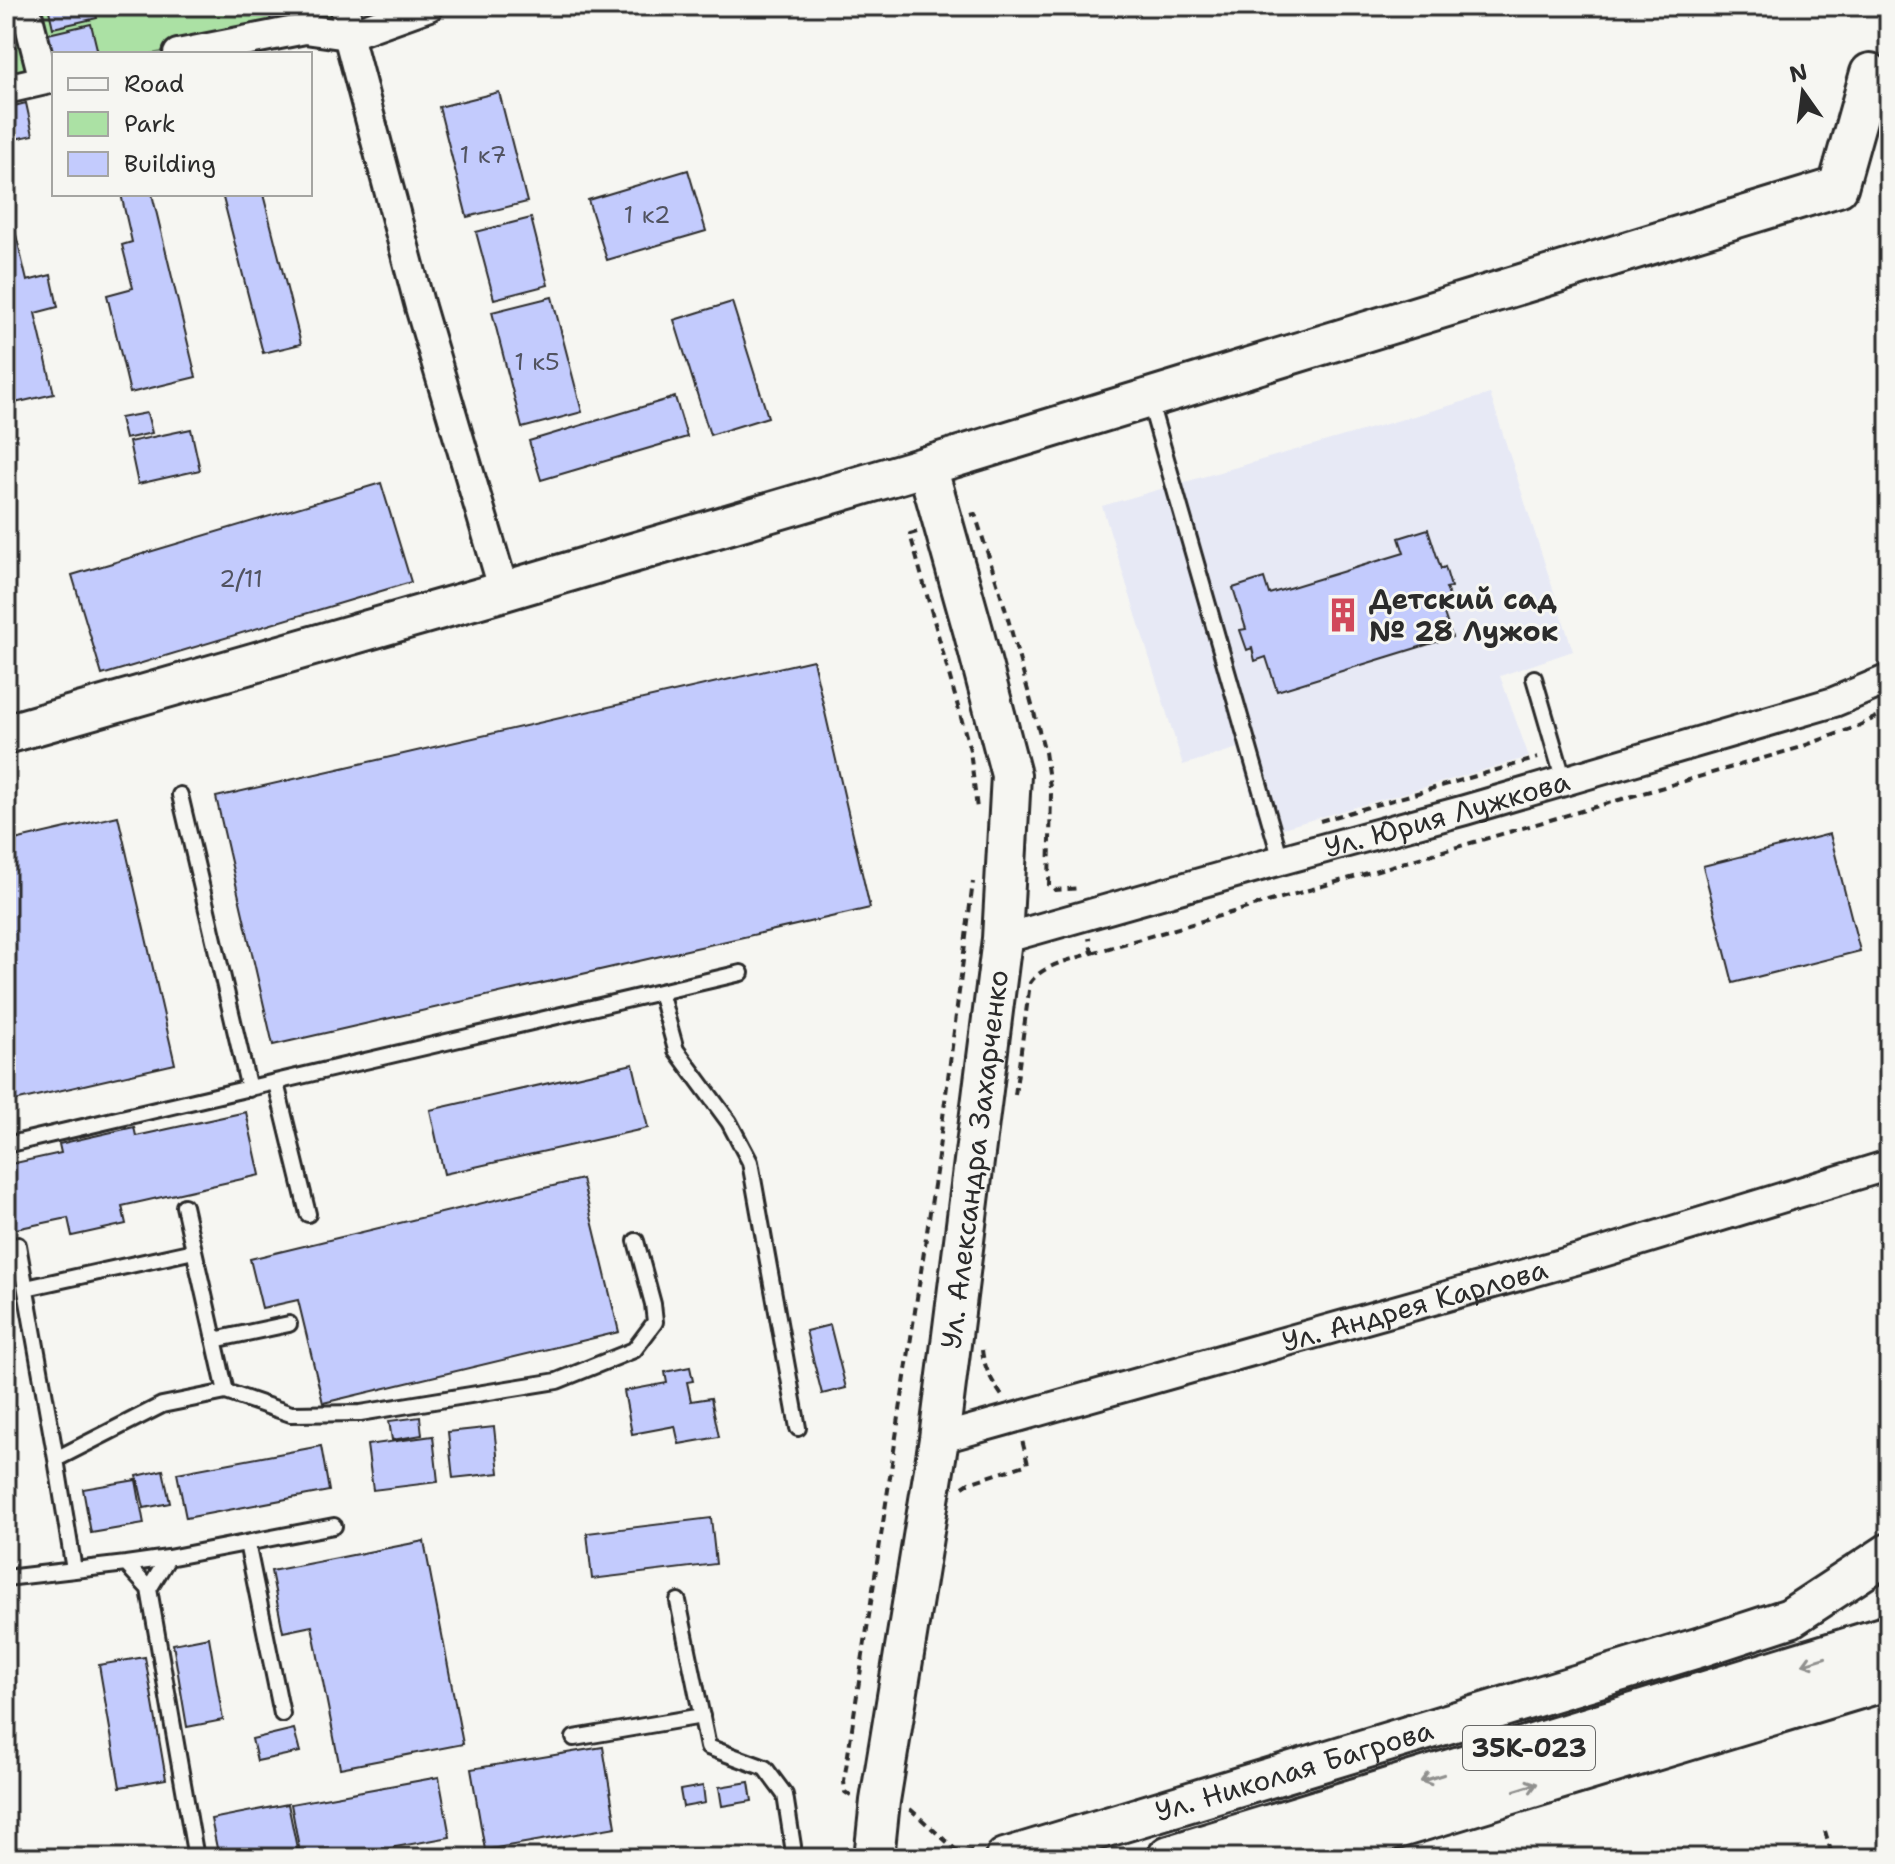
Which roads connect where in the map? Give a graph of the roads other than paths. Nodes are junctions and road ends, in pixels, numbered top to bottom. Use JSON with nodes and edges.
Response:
{"nodes":[{"id":1,"x":25,"y":6,"type":"edge"},
{"id":2,"x":345,"y":6,"type":"edge"},
{"id":3,"x":429,"y":6,"type":"edge"},
{"id":4,"x":348,"y":35,"type":"junction"},
{"id":5,"x":188,"y":52,"type":"edge"},
{"id":6,"x":1870,"y":73,"type":"dead end"},
{"id":7,"x":49,"y":79,"type":"edge"},
{"id":8,"x":6,"y":89,"type":"edge"},
{"id":9,"x":1149,"y":398,"type":"junction"},
{"id":10,"x":927,"y":466,"type":"junction"},
{"id":11,"x":504,"y":591,"type":"junction"},
{"id":12,"x":1534,"y":678,"type":"dead end"},
{"id":13,"x":1889,"y":679,"type":"edge"},
{"id":14,"x":6,"y":734,"type":"edge"},
{"id":15,"x":1564,"y":781,"type":"junction"},
{"id":16,"x":180,"y":795,"type":"dead end"},
{"id":17,"x":1281,"y":860,"type":"junction"},
{"id":18,"x":1002,"y":939,"type":"junction"},
{"id":19,"x":741,"y":973,"type":"dead end"},
{"id":20,"x":660,"y":992,"type":"junction"},
{"id":21,"x":276,"y":1083,"type":"junction"},
{"id":22,"x":249,"y":1089,"type":"junction"},
{"id":23,"x":6,"y":1145,"type":"edge"},
{"id":24,"x":1889,"y":1165,"type":"edge"},
{"id":25,"x":184,"y":1206,"type":"dead end"},
{"id":26,"x":308,"y":1214,"type":"dead end"},
{"id":27,"x":636,"y":1241,"type":"dead end"},
{"id":28,"x":18,"y":1245,"type":"dead end"},
{"id":29,"x":194,"y":1251,"type":"junction"},
{"id":30,"x":26,"y":1288,"type":"junction"},
{"id":31,"x":289,"y":1324,"type":"dead end"},
{"id":32,"x":214,"y":1340,"type":"junction"},
{"id":33,"x":226,"y":1392,"type":"junction"},
{"id":34,"x":798,"y":1428,"type":"dead end"},
{"id":35,"x":939,"y":1439,"type":"junction"},
{"id":36,"x":56,"y":1459,"type":"junction"},
{"id":37,"x":334,"y":1526,"type":"dead end"},
{"id":38,"x":247,"y":1543,"type":"junction"},
{"id":39,"x":1889,"y":1553,"type":"edge"},
{"id":40,"x":168,"y":1558,"type":"junction"},
{"id":41,"x":126,"y":1564,"type":"junction"},
{"id":42,"x":74,"y":1570,"type":"junction"},
{"id":43,"x":6,"y":1578,"type":"edge"},
{"id":44,"x":149,"y":1589,"type":"junction"},
{"id":45,"x":678,"y":1601,"type":"dead end"},
{"id":46,"x":1889,"y":1638,"type":"edge"},
{"id":47,"x":1889,"y":1677,"type":"edge"},
{"id":48,"x":282,"y":1714,"type":"dead end"},
{"id":49,"x":702,"y":1716,"type":"junction"},
{"id":50,"x":574,"y":1738,"type":"dead end"},
{"id":51,"x":992,"y":1854,"type":"edge"},
{"id":52,"x":196,"y":1858,"type":"edge"},
{"id":53,"x":793,"y":1858,"type":"edge"},
{"id":54,"x":874,"y":1858,"type":"edge"},
{"id":55,"x":1170,"y":1858,"type":"edge"},
{"id":56,"x":1290,"y":1858,"type":"edge"}],
"edges":[{"from":1,"to":7,"type":"street"},
{"from":2,"to":4,"type":"street"},
{"from":3,"to":4,"type":"street"},
{"from":4,"to":5,"type":"street"},
{"from":4,"to":11,"type":"street"},
{"from":6,"to":9,"type":"street"},
{"from":7,"to":8,"type":"street"},
{"from":9,"to":10,"type":"street"},
{"from":9,"to":17,"type":"lane"},
{"from":10,"to":11,"type":"street"},
{"from":10,"to":18,"type":"street","name":"Ул. Александра Захарченко"},
{"from":11,"to":14,"type":"street"},
{"from":12,"to":15,"type":"lane"},
{"from":13,"to":15,"type":"street","name":"Ул. Юрия Лужкова"},
{"from":15,"to":17,"type":"street","name":"Ул. Юрия Лужкова"},
{"from":16,"to":22,"type":"lane"},
{"from":17,"to":18,"type":"street","name":"Ул. Юрия Лужкова"},
{"from":18,"to":35,"type":"street","name":"Ул. Александра Захарченко"},
{"from":19,"to":20,"type":"lane"},
{"from":20,"to":21,"type":"lane"},
{"from":20,"to":34,"type":"lane"},
{"from":21,"to":22,"type":"lane"},
{"from":21,"to":26,"type":"lane"},
{"from":22,"to":23,"type":"lane"},
{"from":24,"to":35,"type":"street","name":"Ул. Андрея Карлова"},
{"from":25,"to":29,"type":"lane"},
{"from":27,"to":33,"type":"lane"},
{"from":28,"to":30,"type":"lane"},
{"from":29,"to":30,"type":"lane"},
{"from":29,"to":32,"type":"lane"},
{"from":30,"to":36,"type":"lane"},
{"from":31,"to":32,"type":"lane"},
{"from":32,"to":33,"type":"lane"},
{"from":33,"to":36,"type":"lane"},
{"from":35,"to":54,"type":"street","name":"Ул. Александра Захарченко"},
{"from":36,"to":42,"type":"lane"},
{"from":37,"to":38,"type":"lane"},
{"from":38,"to":40,"type":"lane"},
{"from":38,"to":48,"type":"lane"},
{"from":39,"to":51,"type":"street","name":"Ул. Николая Багрова"},
{"from":40,"to":41,"type":"lane"},
{"from":40,"to":44,"type":"lane"},
{"from":41,"to":42,"type":"lane"},
{"from":41,"to":44,"type":"lane"},
{"from":42,"to":43,"type":"lane"},
{"from":44,"to":52,"type":"lane"},
{"from":45,"to":49,"type":"lane"},
{"from":46,"to":55,"type":"main road","number":"35К-023","one_way":true},
{"from":56,"to":47,"type":"main road","number":"35К-023","one_way":true},
{"from":49,"to":50,"type":"lane"},
{"from":49,"to":53,"type":"lane"}]}
